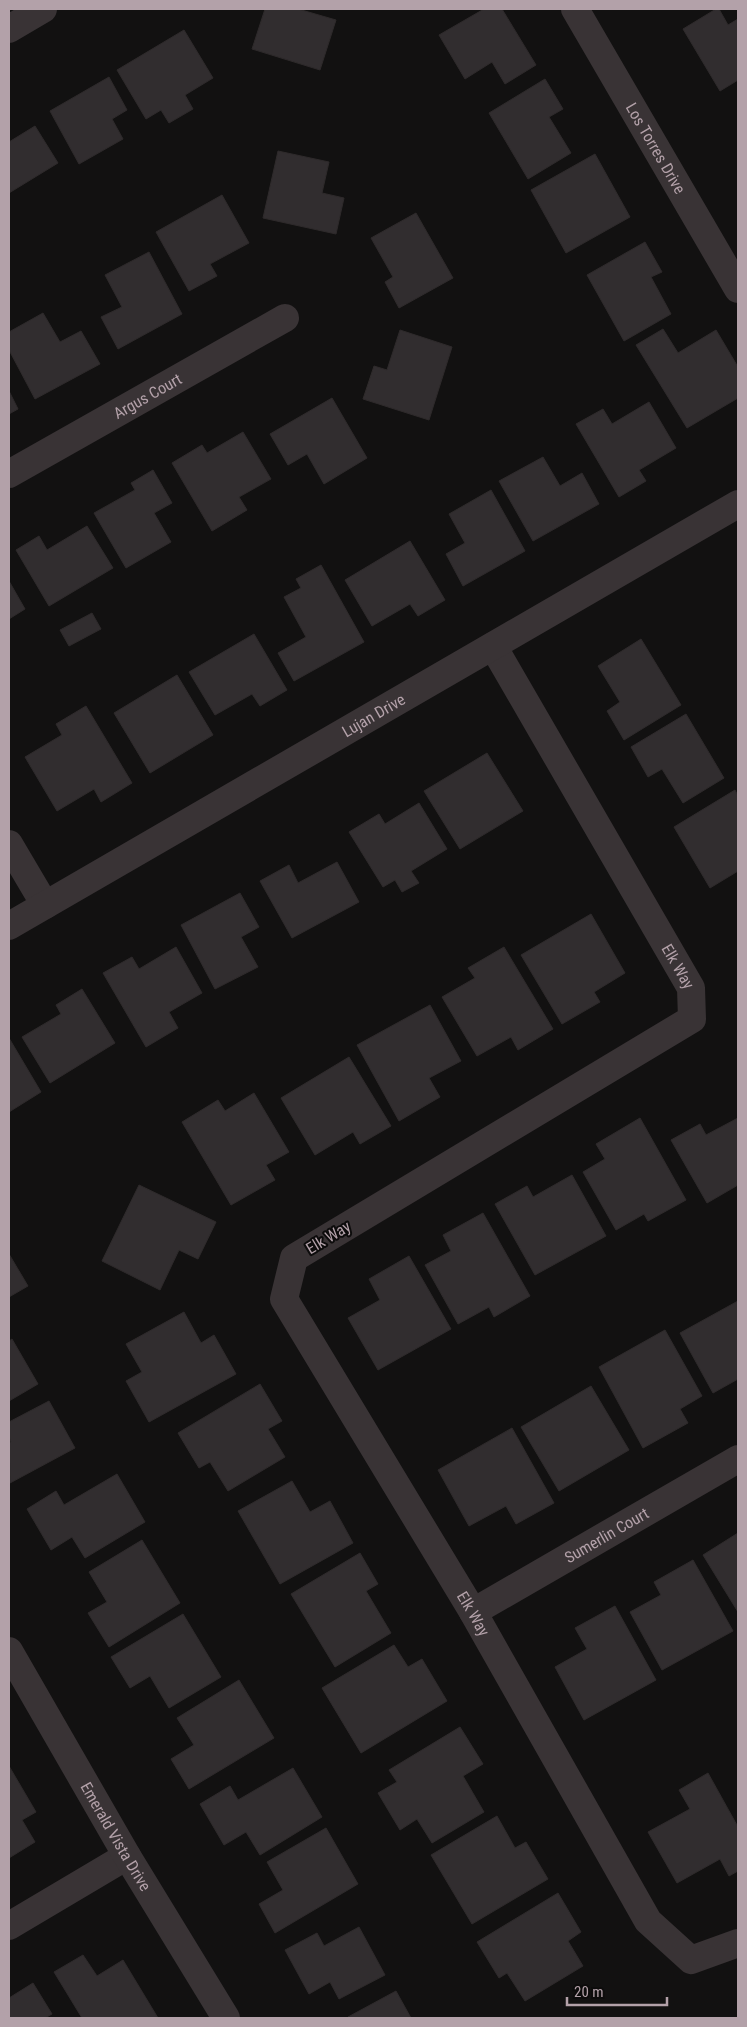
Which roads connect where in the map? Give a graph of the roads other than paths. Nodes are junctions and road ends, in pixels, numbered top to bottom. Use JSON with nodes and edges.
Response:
{"nodes":[{"id":1,"x":43,"y":9,"type":"edge"},
{"id":2,"x":575,"y":9,"type":"edge"},
{"id":3,"x":9,"y":28,"type":"edge"},
{"id":4,"x":738,"y":288,"type":"edge"},
{"id":5,"x":285,"y":318,"type":"dead end"},
{"id":6,"x":9,"y":474,"type":"edge"},
{"id":7,"x":738,"y":504,"type":"edge"},
{"id":8,"x":493,"y":646,"type":"junction"},
{"id":9,"x":9,"y":844,"type":"edge"},
{"id":10,"x":44,"y":905,"type":"junction"},
{"id":11,"x":9,"y":926,"type":"edge"},
{"id":12,"x":738,"y":1458,"type":"edge"},
{"id":13,"x":473,"y":1612,"type":"junction"},
{"id":14,"x":9,"y":1651,"type":"edge"},
{"id":15,"x":127,"y":1856,"type":"junction"},
{"id":16,"x":9,"y":1926,"type":"edge"},
{"id":17,"x":738,"y":1943,"type":"edge"},
{"id":18,"x":226,"y":2018,"type":"edge"}],
"edges":[{"from":1,"to":3,"type":"street"},
{"from":2,"to":4,"type":"street","name":"Los Torres Drive"},
{"from":5,"to":6,"type":"street","name":"Argus Court"},
{"from":7,"to":8,"type":"street","name":"Lujan Drive"},
{"from":8,"to":10,"type":"street","name":"Lujan Drive"},
{"from":8,"to":13,"type":"street","name":"Elk Way"},
{"from":9,"to":10,"type":"street"},
{"from":10,"to":11,"type":"street","name":"Lujan Drive"},
{"from":12,"to":13,"type":"street","name":"Sumerlin Court"},
{"from":13,"to":17,"type":"street","name":"Elk Way"},
{"from":14,"to":15,"type":"street","name":"Emerald Vista Drive"},
{"from":15,"to":16,"type":"street"},
{"from":15,"to":18,"type":"street","name":"Emerald Vista Drive"}]}
